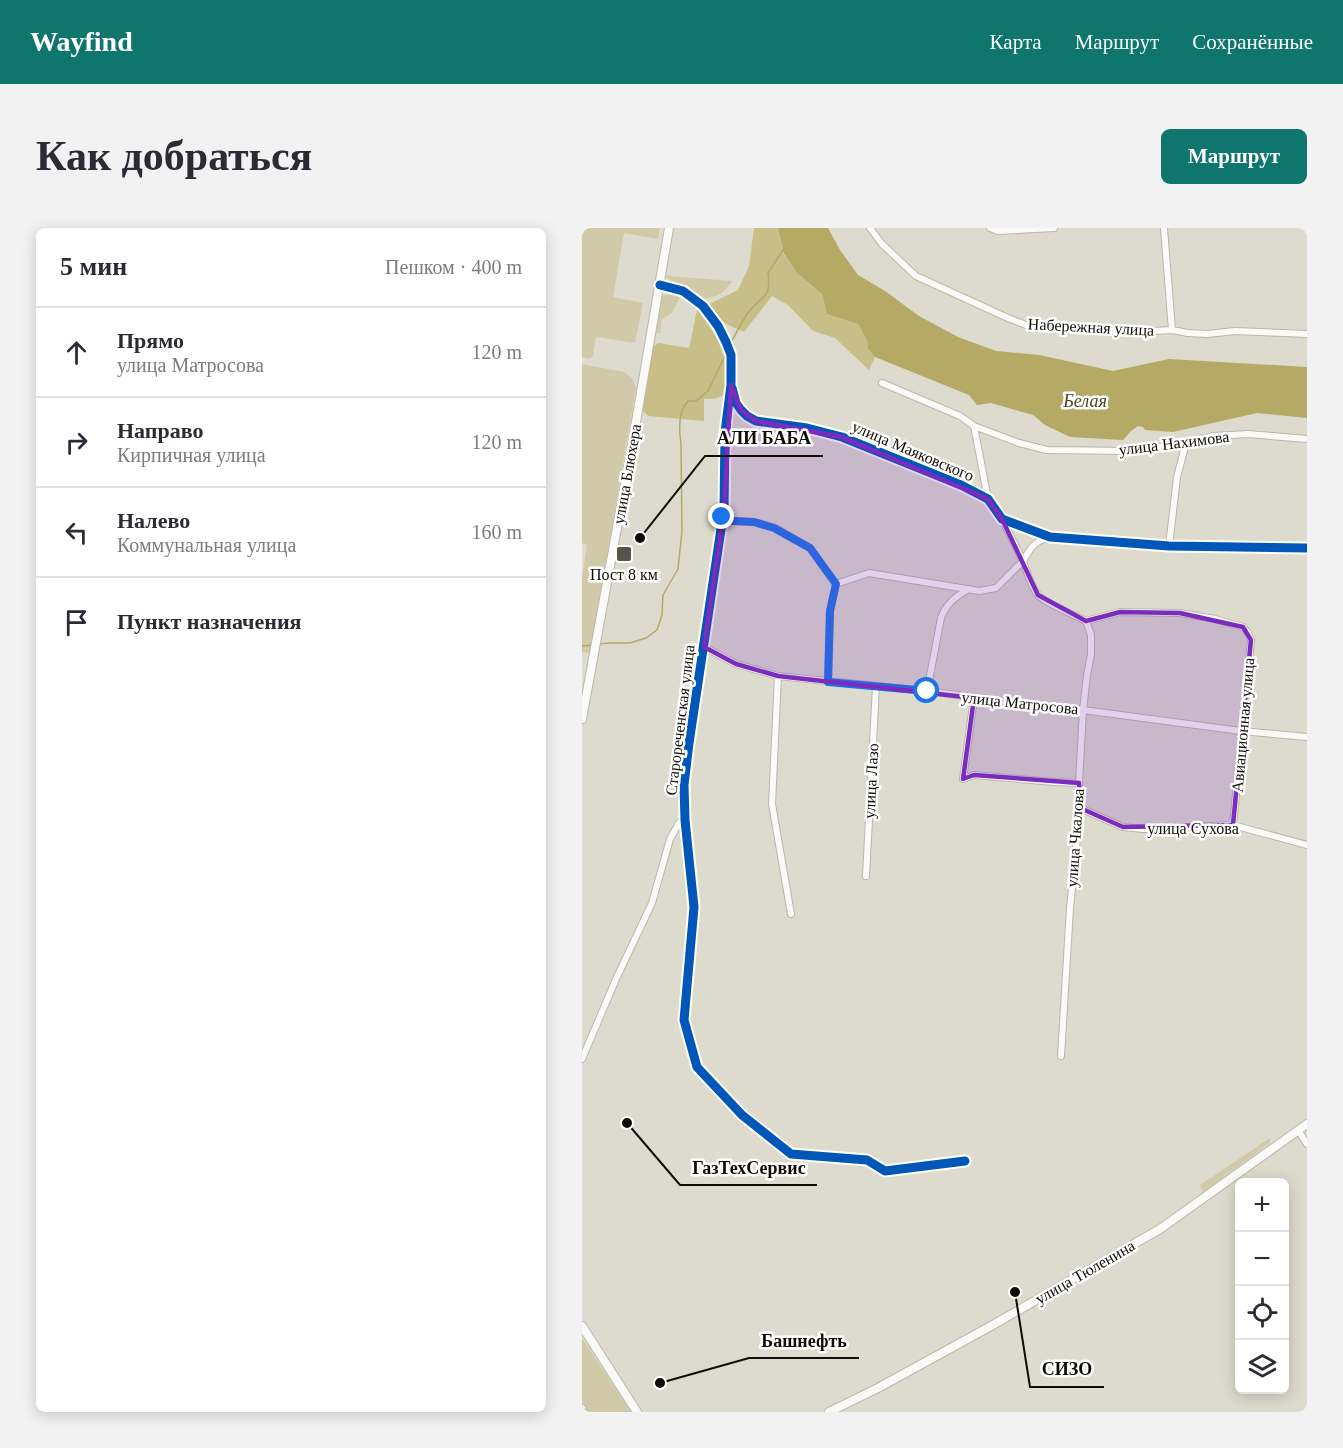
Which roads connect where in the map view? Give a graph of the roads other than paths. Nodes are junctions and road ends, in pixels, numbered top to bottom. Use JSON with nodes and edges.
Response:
{"nodes":[{"id":1,"x":669,"y":228,"type":"edge"},
{"id":2,"x":870,"y":228,"type":"edge"},
{"id":3,"x":990,"y":228,"type":"edge"},
{"id":4,"x":1054,"y":228,"type":"edge"},
{"id":5,"x":1164,"y":228,"type":"edge"},
{"id":6,"x":660,"y":285,"type":"junction"},
{"id":7,"x":1172,"y":330,"type":"junction"},
{"id":8,"x":1307,"y":333,"type":"edge"},
{"id":9,"x":882,"y":383,"type":"dead end"},
{"id":10,"x":731,"y":385,"type":"junction"},
{"id":11,"x":974,"y":426,"type":"junction"},
{"id":12,"x":1307,"y":439,"type":"edge"},
{"id":13,"x":1186,"y":443,"type":"junction"},
{"id":14,"x":988,"y":499,"type":"junction"},
{"id":15,"x":722,"y":517,"type":"junction"},
{"id":16,"x":1002,"y":519,"type":"junction"},
{"id":17,"x":1050,"y":537,"type":"junction"},
{"id":18,"x":1169,"y":546,"type":"junction"},
{"id":19,"x":1307,"y":548,"type":"edge"},
{"id":20,"x":1023,"y":561,"type":"junction"},
{"id":21,"x":836,"y":584,"type":"junction"},
{"id":22,"x":967,"y":590,"type":"junction"},
{"id":23,"x":1086,"y":621,"type":"junction"},
{"id":24,"x":704,"y":647,"type":"junction"},
{"id":25,"x":778,"y":676,"type":"junction"},
{"id":26,"x":828,"y":682,"type":"junction"},
{"id":27,"x":876,"y":686,"type":"junction"},
{"id":28,"x":927,"y":691,"type":"junction"},
{"id":29,"x":974,"y":698,"type":"junction"},
{"id":30,"x":1083,"y":710,"type":"junction"},
{"id":31,"x":582,"y":713,"type":"edge"},
{"id":32,"x":582,"y":719,"type":"edge"},
{"id":33,"x":1241,"y":731,"type":"junction"},
{"id":34,"x":1307,"y":737,"type":"edge"},
{"id":35,"x":1079,"y":783,"type":"junction"},
{"id":36,"x":1080,"y":808,"type":"junction"},
{"id":37,"x":685,"y":820,"type":"junction"},
{"id":38,"x":1233,"y":825,"type":"junction"},
{"id":39,"x":1307,"y":845,"type":"edge"},
{"id":40,"x":866,"y":876,"type":"dead end"},
{"id":41,"x":791,"y":914,"type":"dead end"},
{"id":42,"x":1061,"y":1056,"type":"dead end"},
{"id":43,"x":582,"y":1059,"type":"edge"},
{"id":44,"x":1307,"y":1124,"type":"edge"},
{"id":45,"x":1298,"y":1130,"type":"junction"},
{"id":46,"x":1307,"y":1144,"type":"edge"},
{"id":47,"x":965,"y":1161,"type":"dead end"},
{"id":48,"x":582,"y":1326,"type":"edge"},
{"id":49,"x":637,"y":1412,"type":"edge"},
{"id":50,"x":829,"y":1412,"type":"edge"}],
"edges":[{"from":1,"to":6,"type":"main road","name":"улица Блюхера"},
{"from":2,"to":7,"type":"street","name":"Набережная улица"},
{"from":3,"to":4,"type":"street"},
{"from":5,"to":7,"type":"street"},
{"from":6,"to":10,"type":"street","name":"Старореченская улица"},
{"from":6,"to":31,"type":"main road","name":"улица Блюхера"},
{"from":7,"to":8,"type":"street","name":"Набережная улица"},
{"from":9,"to":11,"type":"street","name":"улица Нахимова"},
{"from":10,"to":14,"type":"street","name":"улица Маяковского"},
{"from":10,"to":15,"type":"street","name":"Старореченская улица"},
{"from":11,"to":13,"type":"street","name":"улица Нахимова"},
{"from":11,"to":14,"type":"street"},
{"from":12,"to":13,"type":"street","name":"улица Нахимова"},
{"from":13,"to":18,"type":"street"},
{"from":14,"to":16,"type":"street","name":"улица Маяковского"},
{"from":15,"to":21,"type":"street"},
{"from":15,"to":24,"type":"street","name":"Старореченская улица"},
{"from":16,"to":17,"type":"street"},
{"from":16,"to":20,"type":"street","name":"улица Маяковского"},
{"from":17,"to":18,"type":"street"},
{"from":17,"to":20,"type":"street"},
{"from":18,"to":19,"type":"street"},
{"from":20,"to":22,"type":"street"},
{"from":20,"to":23,"type":"street","name":"улица Маяковского"},
{"from":21,"to":22,"type":"street"},
{"from":21,"to":26,"type":"street"},
{"from":22,"to":28,"type":"street"},
{"from":23,"to":30,"type":"street","name":"улица Чкалова"},
{"from":23,"to":33,"type":"street","name":"Авиационная улица"},
{"from":24,"to":25,"type":"street","name":"улица Матросова"},
{"from":24,"to":37,"type":"street","name":"Старореченская улица"},
{"from":25,"to":26,"type":"street","name":"улица Матросова"},
{"from":25,"to":41,"type":"street"},
{"from":26,"to":27,"type":"street","name":"улица Матросова"},
{"from":27,"to":28,"type":"street","name":"улица Матросова"},
{"from":27,"to":40,"type":"street","name":"улица Лазо"},
{"from":28,"to":29,"type":"street","name":"улица Матросова"},
{"from":29,"to":30,"type":"street","name":"улица Матросова"},
{"from":29,"to":35,"type":"street"},
{"from":30,"to":33,"type":"street","name":"улица Матросова"},
{"from":30,"to":35,"type":"street","name":"улица Чкалова"},
{"from":31,"to":32,"type":"main road","name":"улица Блюхера"},
{"from":33,"to":34,"type":"street","name":"улица Матросова"},
{"from":33,"to":38,"type":"street","name":"Авиационная улица"},
{"from":35,"to":36,"type":"street","name":"улица Чкалова"},
{"from":36,"to":38,"type":"street","name":"улица Сухова"},
{"from":36,"to":42,"type":"street","name":"улица Чкалова"},
{"from":37,"to":43,"type":"street"},
{"from":37,"to":47,"type":"street","name":"Старореченская улица"},
{"from":38,"to":39,"type":"street","name":"улица Сухова"},
{"from":44,"to":45,"type":"main road","name":"улица Тюленина"},
{"from":45,"to":46,"type":"street"},
{"from":45,"to":50,"type":"main road","name":"улица Тюленина"},
{"from":48,"to":49,"type":"main road"}]}
